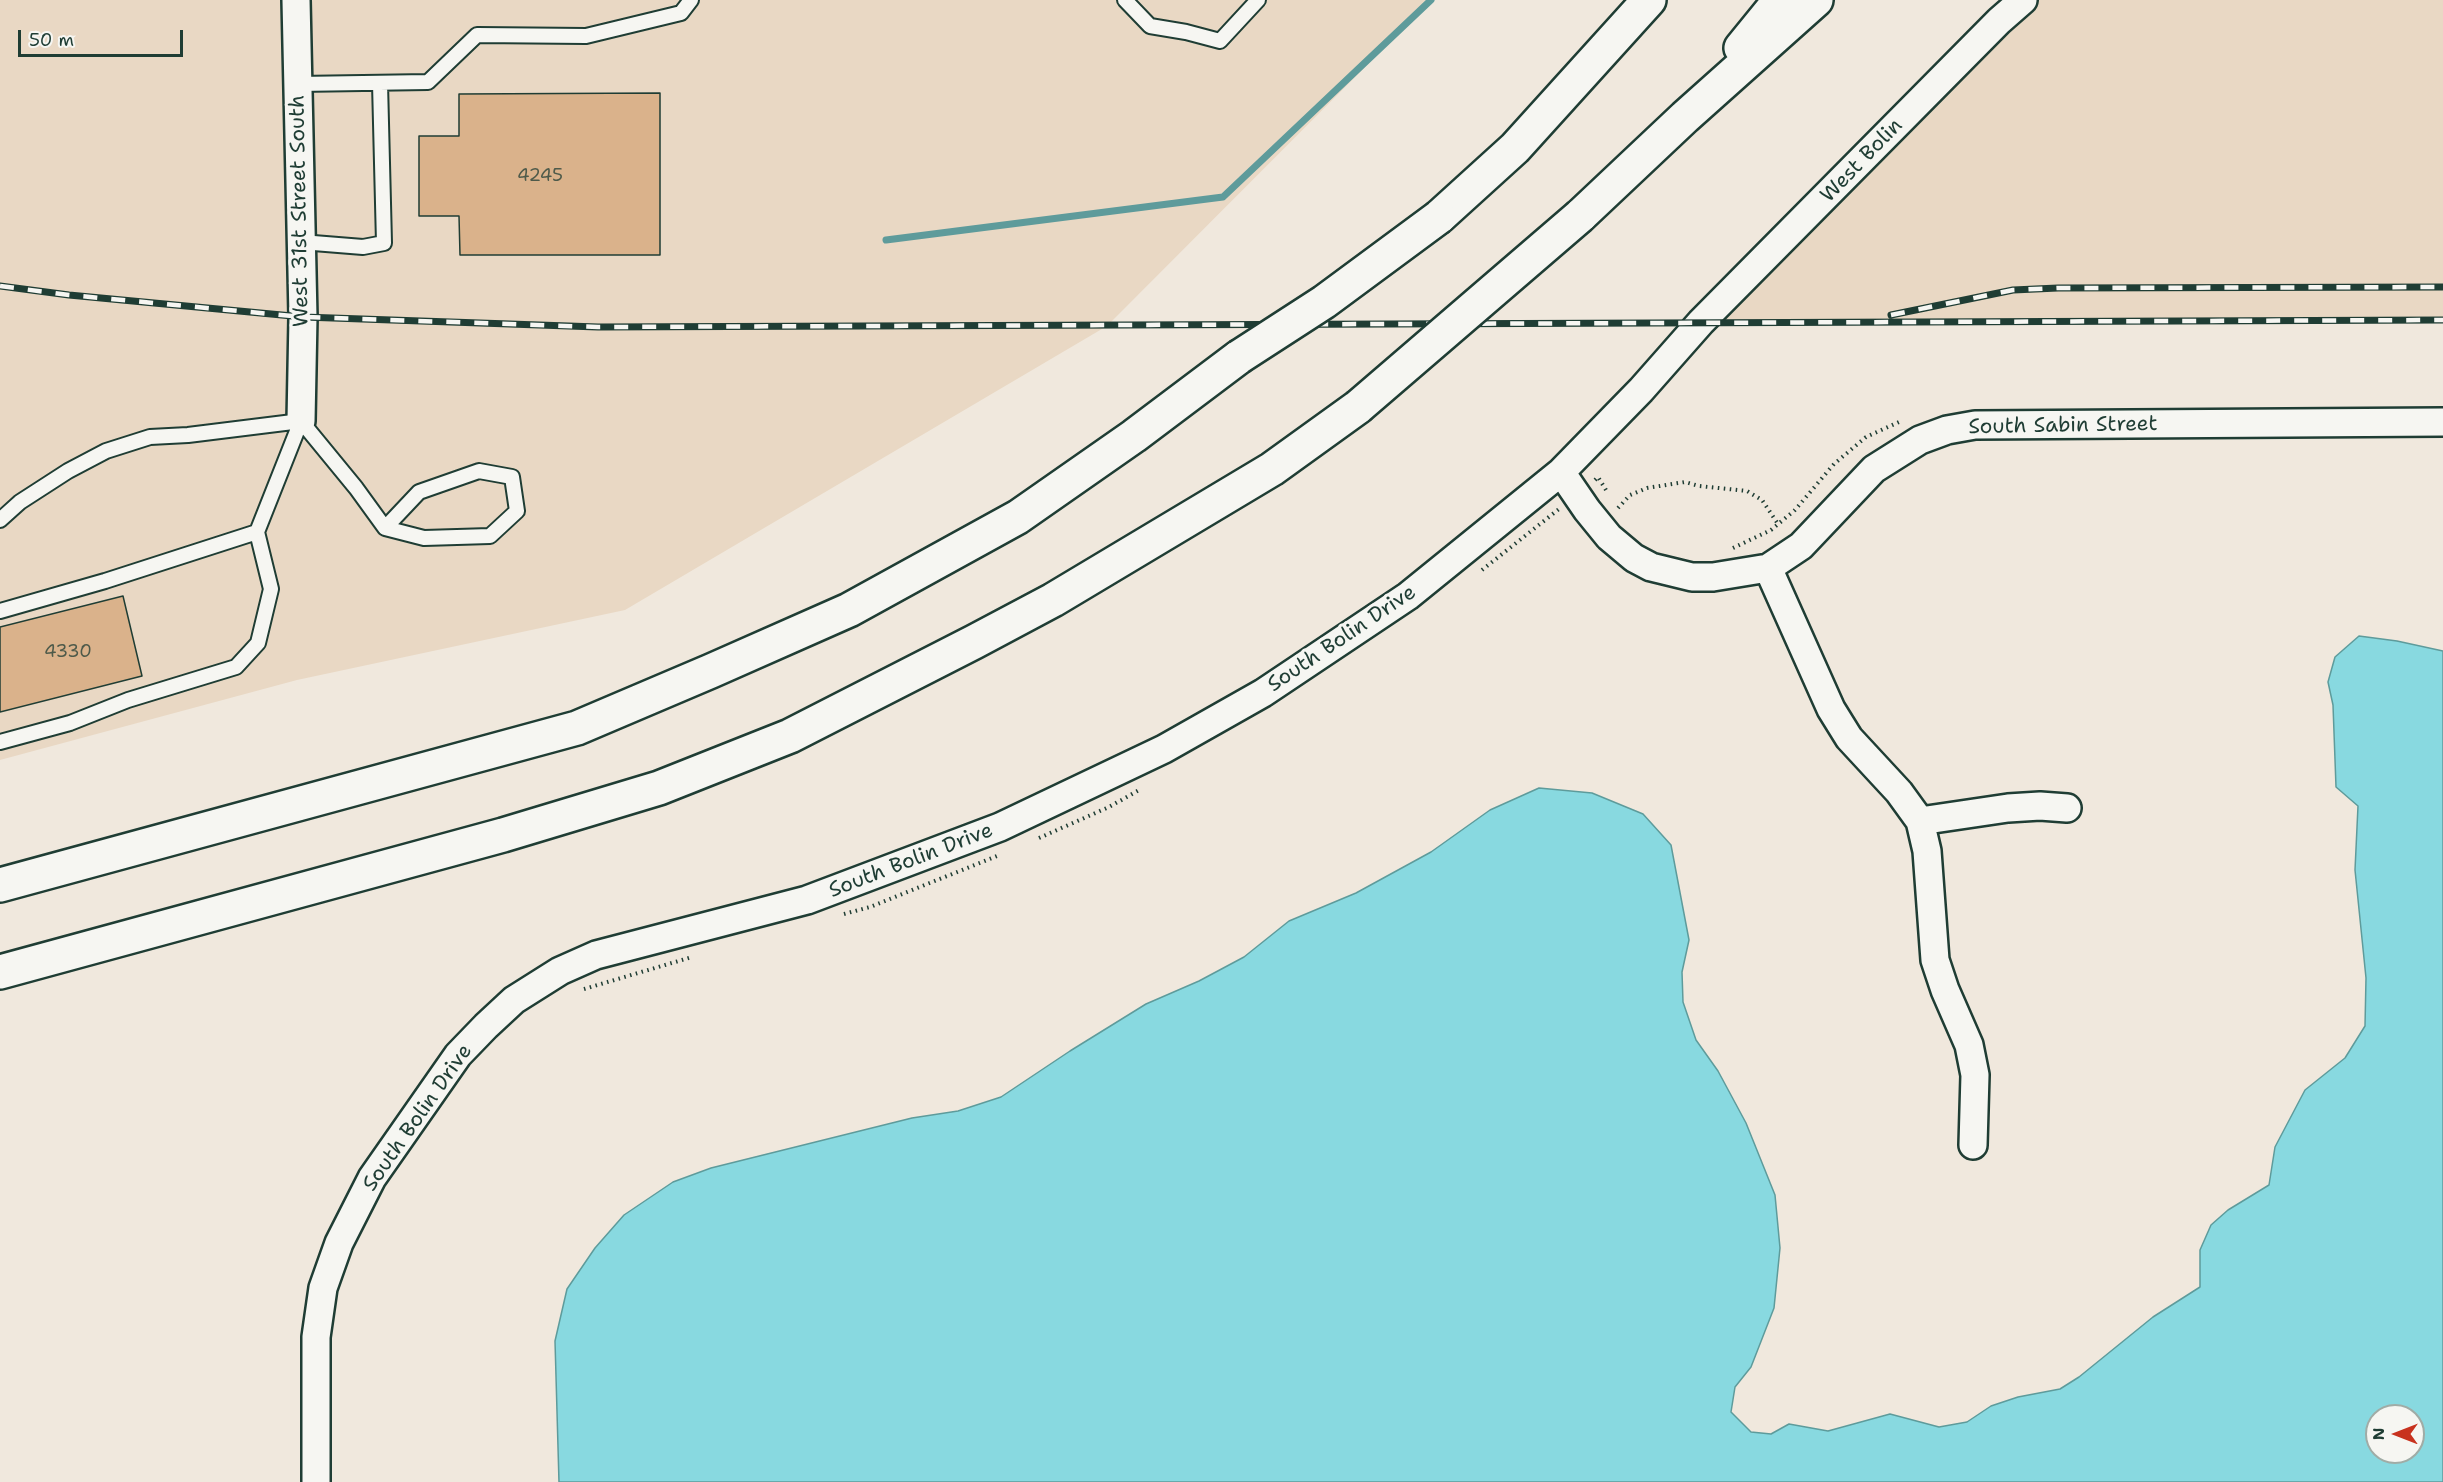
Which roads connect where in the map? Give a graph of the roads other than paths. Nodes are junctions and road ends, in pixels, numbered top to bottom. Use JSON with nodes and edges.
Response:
{"nodes":[{"id":1,"x":296,"y":0,"type":"edge"},
{"id":2,"x":691,"y":0,"type":"edge"},
{"id":3,"x":1125,"y":0,"type":"edge"},
{"id":4,"x":1258,"y":0,"type":"edge"},
{"id":5,"x":1633,"y":0,"type":"edge"},
{"id":6,"x":1649,"y":0,"type":"edge"},
{"id":7,"x":1780,"y":0,"type":"edge"},
{"id":8,"x":1816,"y":0,"type":"edge"},
{"id":9,"x":2023,"y":0,"type":"edge"},
{"id":10,"x":1605,"y":46,"type":"junction"},
{"id":11,"x":380,"y":83,"type":"junction"},
{"id":12,"x":298,"y":84,"type":"junction"},
{"id":13,"x":1685,"y":117,"type":"junction"},
{"id":14,"x":301,"y":242,"type":"junction"},
{"id":15,"x":1701,"y":322,"type":"joint"},
{"id":16,"x":301,"y":421,"type":"junction"},
{"id":17,"x":2443,"y":422,"type":"edge"},
{"id":18,"x":1561,"y":472,"type":"junction"},
{"id":19,"x":0,"y":520,"type":"edge"},
{"id":20,"x":385,"y":528,"type":"junction"},
{"id":21,"x":257,"y":532,"type":"junction"},
{"id":22,"x":1768,"y":568,"type":"junction"},
{"id":23,"x":0,"y":611,"type":"edge"},
{"id":24,"x":0,"y":742,"type":"edge"},
{"id":25,"x":2067,"y":808,"type":"dead end"},
{"id":26,"x":1920,"y":821,"type":"junction"},
{"id":27,"x":0,"y":885,"type":"edge"},
{"id":28,"x":0,"y":972,"type":"edge"},
{"id":29,"x":1973,"y":1144,"type":"dead end"},
{"id":30,"x":316,"y":1482,"type":"edge"}],
"edges":[{"from":1,"to":12,"type":"street","name":"West 31st Street South"},
{"from":2,"to":11,"type":"lane"},
{"from":3,"to":4,"type":"lane"},
{"from":5,"to":10,"type":"highway"},
{"from":6,"to":10,"type":"highway"},
{"from":7,"to":13,"type":"highway"},
{"from":8,"to":13,"type":"highway"},
{"from":9,"to":15,"type":"street","name":"West Bolin"},
{"from":10,"to":27,"type":"highway","bridge":true},
{"from":11,"to":12,"type":"lane"},
{"from":11,"to":14,"type":"lane"},
{"from":12,"to":14,"type":"street","name":"West 31st Street South"},
{"from":13,"to":28,"type":"highway","bridge":true},
{"from":14,"to":16,"type":"street","name":"West 31st Street South"},
{"from":15,"to":18,"type":"street","name":"South Bolin Drive"},
{"from":16,"to":19,"type":"lane"},
{"from":16,"to":20,"type":"lane"},
{"from":16,"to":21,"type":"lane"},
{"from":17,"to":22,"type":"street","name":"South Sabin Street"},
{"from":18,"to":22,"type":"street","name":"South Sabin Street"},
{"from":18,"to":30,"type":"street","name":"South Bolin Drive"},
{"from":20,"to":20,"type":"lane"},
{"from":21,"to":23,"type":"lane"},
{"from":21,"to":24,"type":"lane"},
{"from":22,"to":26,"type":"street"},
{"from":25,"to":26,"type":"street"},
{"from":26,"to":29,"type":"street"}]}
